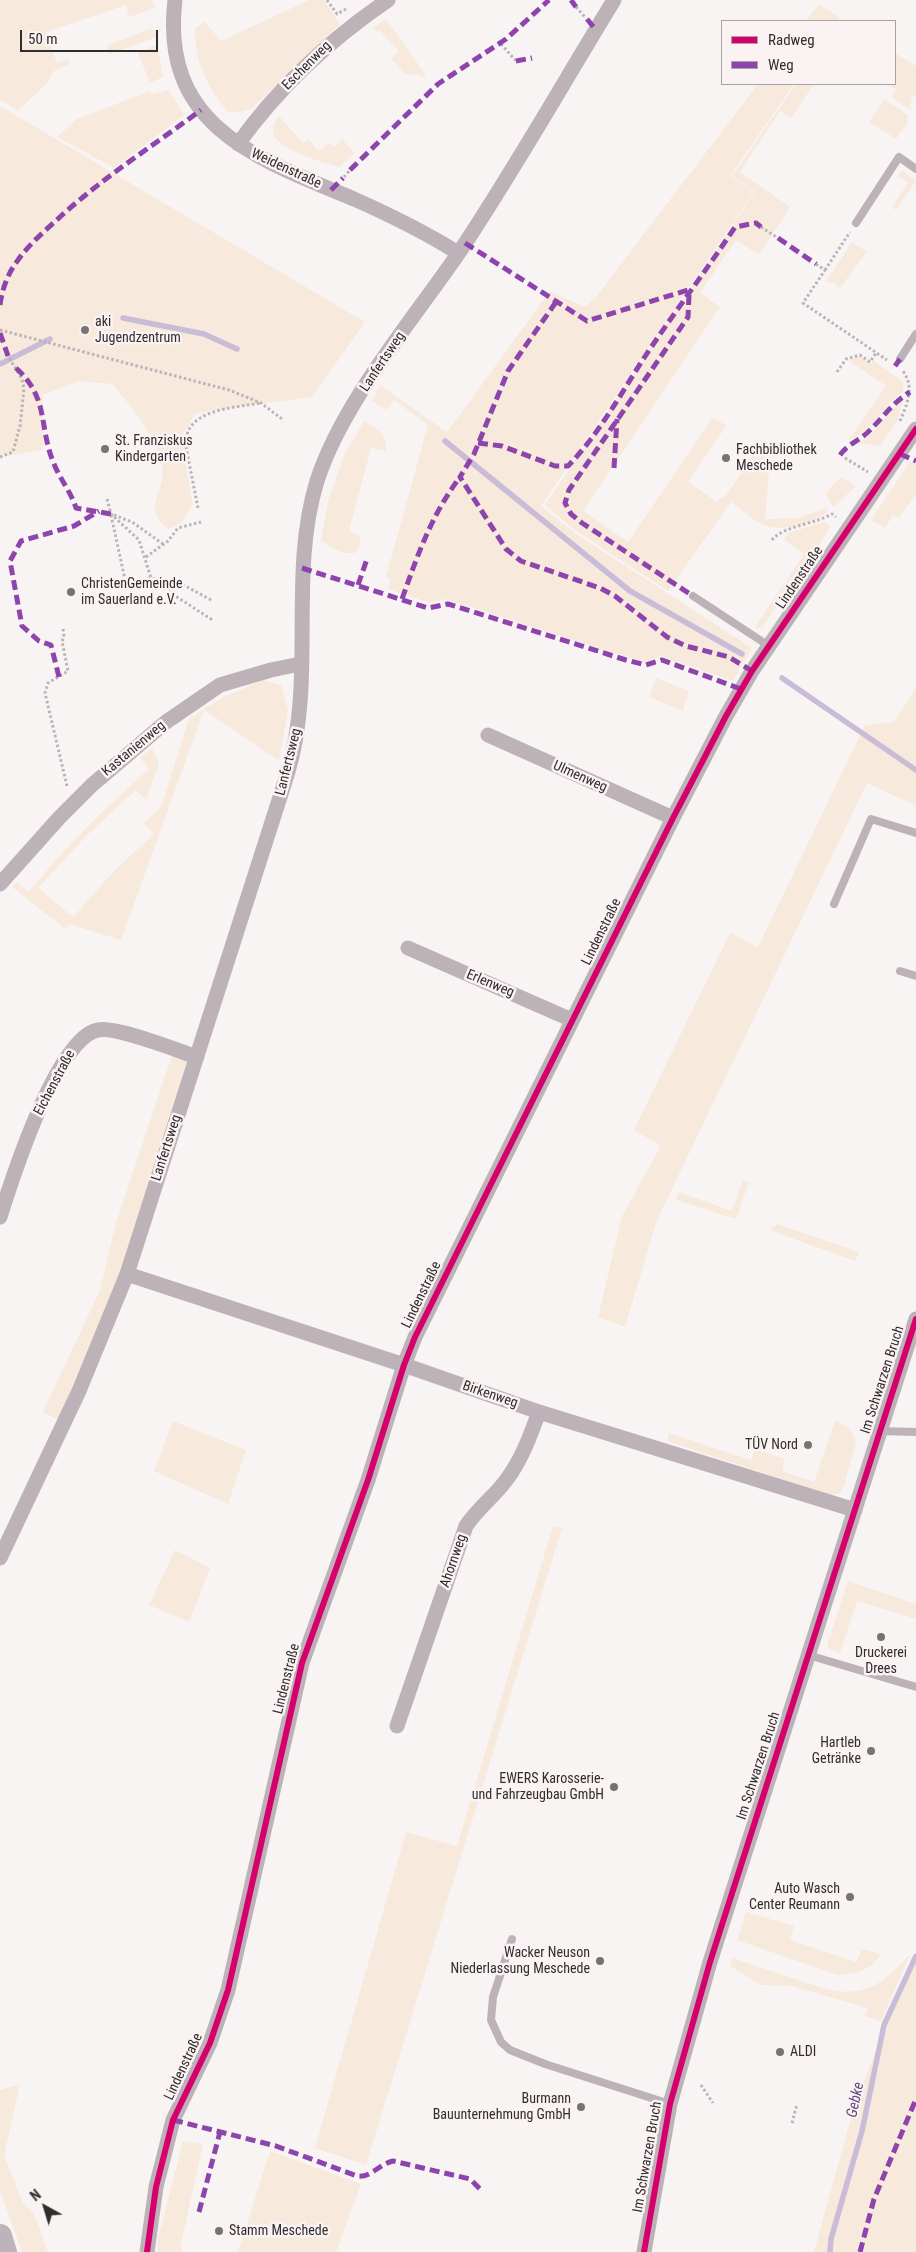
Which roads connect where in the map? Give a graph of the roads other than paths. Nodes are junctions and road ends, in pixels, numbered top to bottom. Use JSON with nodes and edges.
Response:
{"nodes":[{"id":1,"x":174,"y":0,"type":"edge"},
{"id":2,"x":388,"y":0,"type":"edge"},
{"id":3,"x":614,"y":0,"type":"edge"},
{"id":4,"x":238,"y":144,"type":"junction"},
{"id":5,"x":916,"y":169,"type":"edge"},
{"id":6,"x":856,"y":223,"type":"road end"},
{"id":7,"x":458,"y":253,"type":"junction"},
{"id":8,"x":916,"y":334,"type":"edge"},
{"id":9,"x":897,"y":362,"type":"road end"},
{"id":10,"x":916,"y":429,"type":"edge"},
{"id":11,"x":693,"y":596,"type":"dead end"},
{"id":12,"x":769,"y":646,"type":"junction"},
{"id":13,"x":300,"y":664,"type":"junction"},
{"id":14,"x":488,"y":735,"type":"dead end"},
{"id":15,"x":672,"y":818,"type":"junction"},
{"id":16,"x":916,"y":833,"type":"edge"},
{"id":17,"x":1,"y":880,"type":"edge"},
{"id":18,"x":834,"y":904,"type":"dead end"},
{"id":19,"x":408,"y":948,"type":"dead end"},
{"id":20,"x":900,"y":971,"type":"dead end"},
{"id":21,"x":916,"y":976,"type":"edge"},
{"id":22,"x":572,"y":1020,"type":"junction"},
{"id":23,"x":197,"y":1057,"type":"junction"},
{"id":24,"x":0,"y":1217,"type":"edge"},
{"id":25,"x":127,"y":1274,"type":"junction"},
{"id":26,"x":916,"y":1319,"type":"edge"},
{"id":27,"x":404,"y":1365,"type":"junction"},
{"id":28,"x":539,"y":1412,"type":"junction"},
{"id":29,"x":879,"y":1431,"type":"junction"},
{"id":30,"x":916,"y":1432,"type":"edge"},
{"id":31,"x":855,"y":1510,"type":"junction"},
{"id":32,"x":6,"y":1529,"type":"edge"},
{"id":33,"x":0,"y":1558,"type":"edge"},
{"id":34,"x":808,"y":1655,"type":"junction"},
{"id":35,"x":916,"y":1687,"type":"edge"},
{"id":36,"x":398,"y":1726,"type":"dead end"},
{"id":37,"x":512,"y":1939,"type":"dead end"},
{"id":38,"x":670,"y":2104,"type":"junction"},
{"id":39,"x":0,"y":2236,"type":"edge"},
{"id":40,"x":5,"y":2252,"type":"edge"},
{"id":41,"x":147,"y":2252,"type":"edge"},
{"id":42,"x":644,"y":2252,"type":"edge"}],
"edges":[{"from":1,"to":4,"type":"street","name":"Weidenstraße"},
{"from":2,"to":4,"type":"street","name":"Eschenweg"},
{"from":3,"to":7,"type":"street","name":"Lanfertsweg"},
{"from":4,"to":7,"type":"street","name":"Weidenstraße"},
{"from":5,"to":6,"type":"lane"},
{"from":7,"to":13,"type":"street","name":"Lanfertsweg"},
{"from":8,"to":9,"type":"lane"},
{"from":10,"to":12,"type":"street","name":"Lindenstraße"},
{"from":11,"to":12,"type":"lane"},
{"from":12,"to":15,"type":"street","name":"Lindenstraße"},
{"from":13,"to":17,"type":"street","name":"Kastanienweg"},
{"from":13,"to":23,"type":"street","name":"Lanfertsweg"},
{"from":14,"to":15,"type":"street","name":"Ulmenweg"},
{"from":15,"to":22,"type":"street","name":"Lindenstraße"},
{"from":16,"to":18,"type":"lane"},
{"from":19,"to":22,"type":"street","name":"Erlenweg"},
{"from":20,"to":21,"type":"lane"},
{"from":22,"to":27,"type":"street","name":"Lindenstraße"},
{"from":23,"to":24,"type":"street","name":"Eichenstraße"},
{"from":23,"to":25,"type":"street","name":"Lanfertsweg"},
{"from":25,"to":27,"type":"street","name":"Birkenweg"},
{"from":25,"to":32,"type":"street","name":"Lanfertsweg"},
{"from":26,"to":29,"type":"street","name":"Im Schwarzen Bruch"},
{"from":27,"to":28,"type":"street","name":"Birkenweg"},
{"from":27,"to":41,"type":"street","name":"Lindenstraße"},
{"from":28,"to":31,"type":"street","name":"Birkenweg"},
{"from":28,"to":36,"type":"street","name":"Ahornweg"},
{"from":29,"to":30,"type":"lane"},
{"from":29,"to":31,"type":"street","name":"Im Schwarzen Bruch"},
{"from":31,"to":34,"type":"street","name":"Im Schwarzen Bruch"},
{"from":32,"to":33,"type":"street","name":"Lanfertsweg"},
{"from":34,"to":35,"type":"lane"},
{"from":34,"to":38,"type":"street","name":"Im Schwarzen Bruch"},
{"from":37,"to":38,"type":"lane"},
{"from":38,"to":42,"type":"street","name":"Im Schwarzen Bruch"},
{"from":39,"to":40,"type":"main road"}]}
